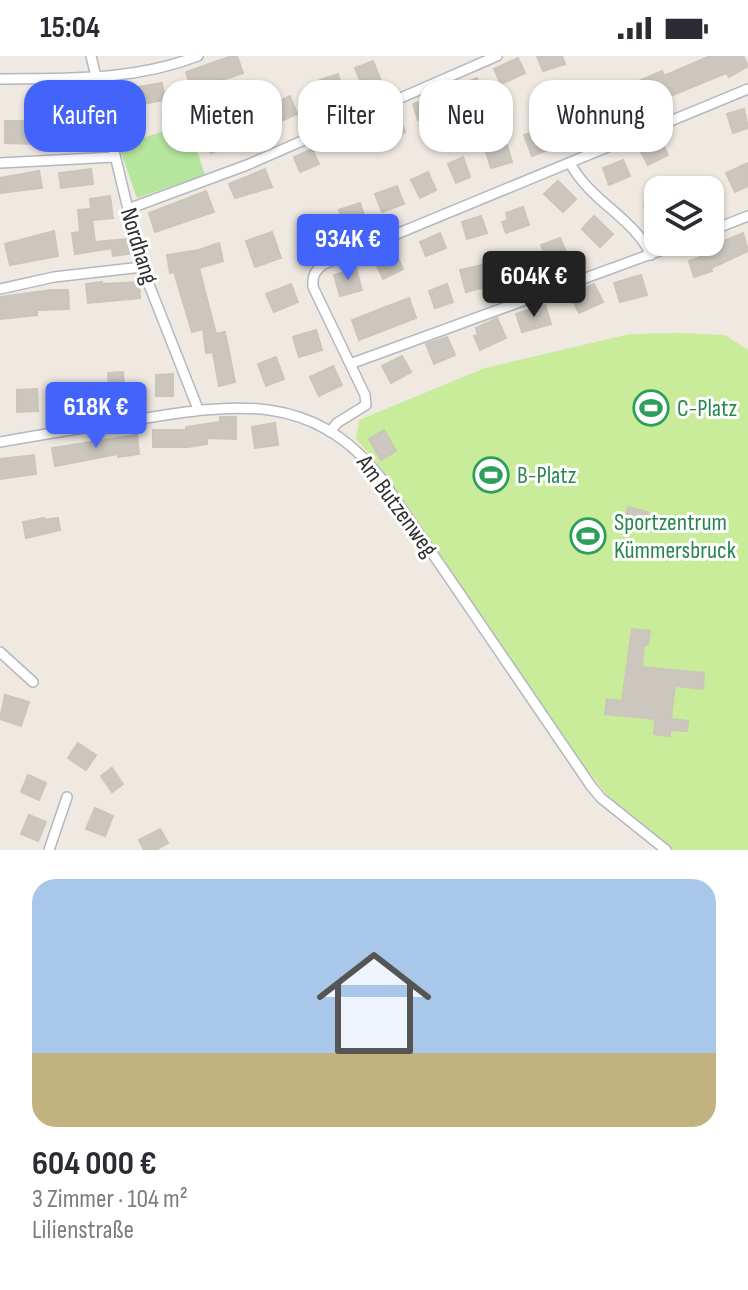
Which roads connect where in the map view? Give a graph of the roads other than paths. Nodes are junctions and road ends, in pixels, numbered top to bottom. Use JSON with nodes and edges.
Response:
{"nodes":[{"id":1,"x":91,"y":56,"type":"edge"},
{"id":2,"x":198,"y":56,"type":"edge"},
{"id":3,"x":497,"y":56,"type":"edge"},
{"id":4,"x":97,"y":77,"type":"junction"},
{"id":5,"x":0,"y":79,"type":"edge"},
{"id":6,"x":748,"y":89,"type":"edge"},
{"id":7,"x":114,"y":157,"type":"junction"},
{"id":8,"x":0,"y":163,"type":"edge"},
{"id":9,"x":570,"y":163,"type":"junction"},
{"id":10,"x":128,"y":209,"type":"junction"},
{"id":11,"x":748,"y":216,"type":"edge"},
{"id":12,"x":724,"y":225,"type":"edge"},
{"id":13,"x":644,"y":242,"type":"edge"},
{"id":14,"x":648,"y":256,"type":"edge"},
{"id":15,"x":142,"y":267,"type":"junction"},
{"id":16,"x":0,"y":289,"type":"edge"},
{"id":17,"x":350,"y":364,"type":"junction"},
{"id":18,"x":198,"y":409,"type":"junction"},
{"id":19,"x":330,"y":432,"type":"junction"},
{"id":20,"x":0,"y":442,"type":"edge"},
{"id":21,"x":0,"y":652,"type":"edge"},
{"id":22,"x":33,"y":682,"type":"dead end"},
{"id":23,"x":67,"y":797,"type":"dead end"},
{"id":24,"x":49,"y":850,"type":"edge"},
{"id":25,"x":666,"y":850,"type":"edge"}],
"edges":[{"from":1,"to":4,"type":"street","name":"Nordhang"},
{"from":2,"to":4,"type":"street"},
{"from":3,"to":10,"type":"street"},
{"from":4,"to":5,"type":"street"},
{"from":4,"to":7,"type":"street","name":"Nordhang"},
{"from":6,"to":9,"type":"street"},
{"from":7,"to":8,"type":"street"},
{"from":7,"to":10,"type":"street","name":"Nordhang"},
{"from":9,"to":13,"type":"street"},
{"from":9,"to":17,"type":"street"},
{"from":10,"to":15,"type":"street","name":"Nordhang"},
{"from":11,"to":12,"type":"street"},
{"from":14,"to":17,"type":"street"},
{"from":15,"to":16,"type":"street"},
{"from":15,"to":18,"type":"street","name":"Nordhang"},
{"from":17,"to":19,"type":"street"},
{"from":18,"to":19,"type":"street","name":"Am Butzenweg"},
{"from":18,"to":20,"type":"street","name":"Am Butzenweg"},
{"from":19,"to":25,"type":"street","name":"Am Butzenweg"},
{"from":21,"to":22,"type":"street"},
{"from":23,"to":24,"type":"street"}]}
